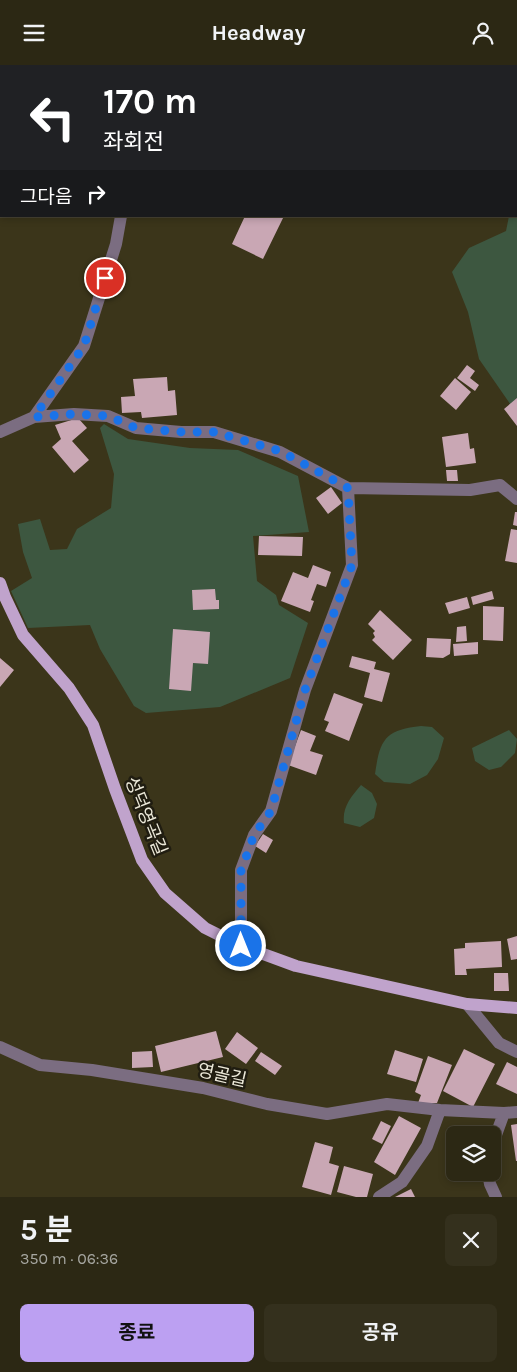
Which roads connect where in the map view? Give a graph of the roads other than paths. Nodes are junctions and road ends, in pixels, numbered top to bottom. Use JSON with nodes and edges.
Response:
{"nodes":[{"id":1,"x":121,"y":217,"type":"edge"},
{"id":2,"x":34,"y":417,"type":"junction"},
{"id":3,"x":0,"y":432,"type":"edge"},
{"id":4,"x":348,"y":488,"type":"junction"},
{"id":5,"x":517,"y":499,"type":"edge"},
{"id":6,"x":0,"y":583,"type":"edge"},
{"id":7,"x":241,"y":946,"type":"junction"},
{"id":8,"x":467,"y":1004,"type":"junction"},
{"id":9,"x":517,"y":1008,"type":"edge"},
{"id":10,"x":0,"y":1047,"type":"edge"},
{"id":11,"x":517,"y":1052,"type":"edge"},
{"id":12,"x":440,"y":1110,"type":"junction"},
{"id":13,"x":517,"y":1111,"type":"edge"},
{"id":14,"x":504,"y":1113,"type":"junction"},
{"id":15,"x":499,"y":1126,"type":"edge"},
{"id":16,"x":489,"y":1181,"type":"edge"},
{"id":17,"x":379,"y":1197,"type":"edge"},
{"id":18,"x":496,"y":1197,"type":"edge"}],
"edges":[{"from":1,"to":2,"type":"street"},
{"from":2,"to":3,"type":"street"},
{"from":2,"to":4,"type":"street"},
{"from":4,"to":5,"type":"street"},
{"from":4,"to":7,"type":"street"},
{"from":6,"to":7,"type":"main road","name":"성덕영곡길"},
{"from":7,"to":8,"type":"main road","name":"성덕영곡길"},
{"from":8,"to":9,"type":"main road","name":"성덕영곡길"},
{"from":8,"to":11,"type":"street"},
{"from":10,"to":12,"type":"street","name":"영골길"},
{"from":12,"to":14,"type":"street","name":"영골길"},
{"from":12,"to":17,"type":"street"},
{"from":13,"to":14,"type":"street","name":"영골길"},
{"from":14,"to":15,"type":"street"},
{"from":16,"to":18,"type":"street"}]}
